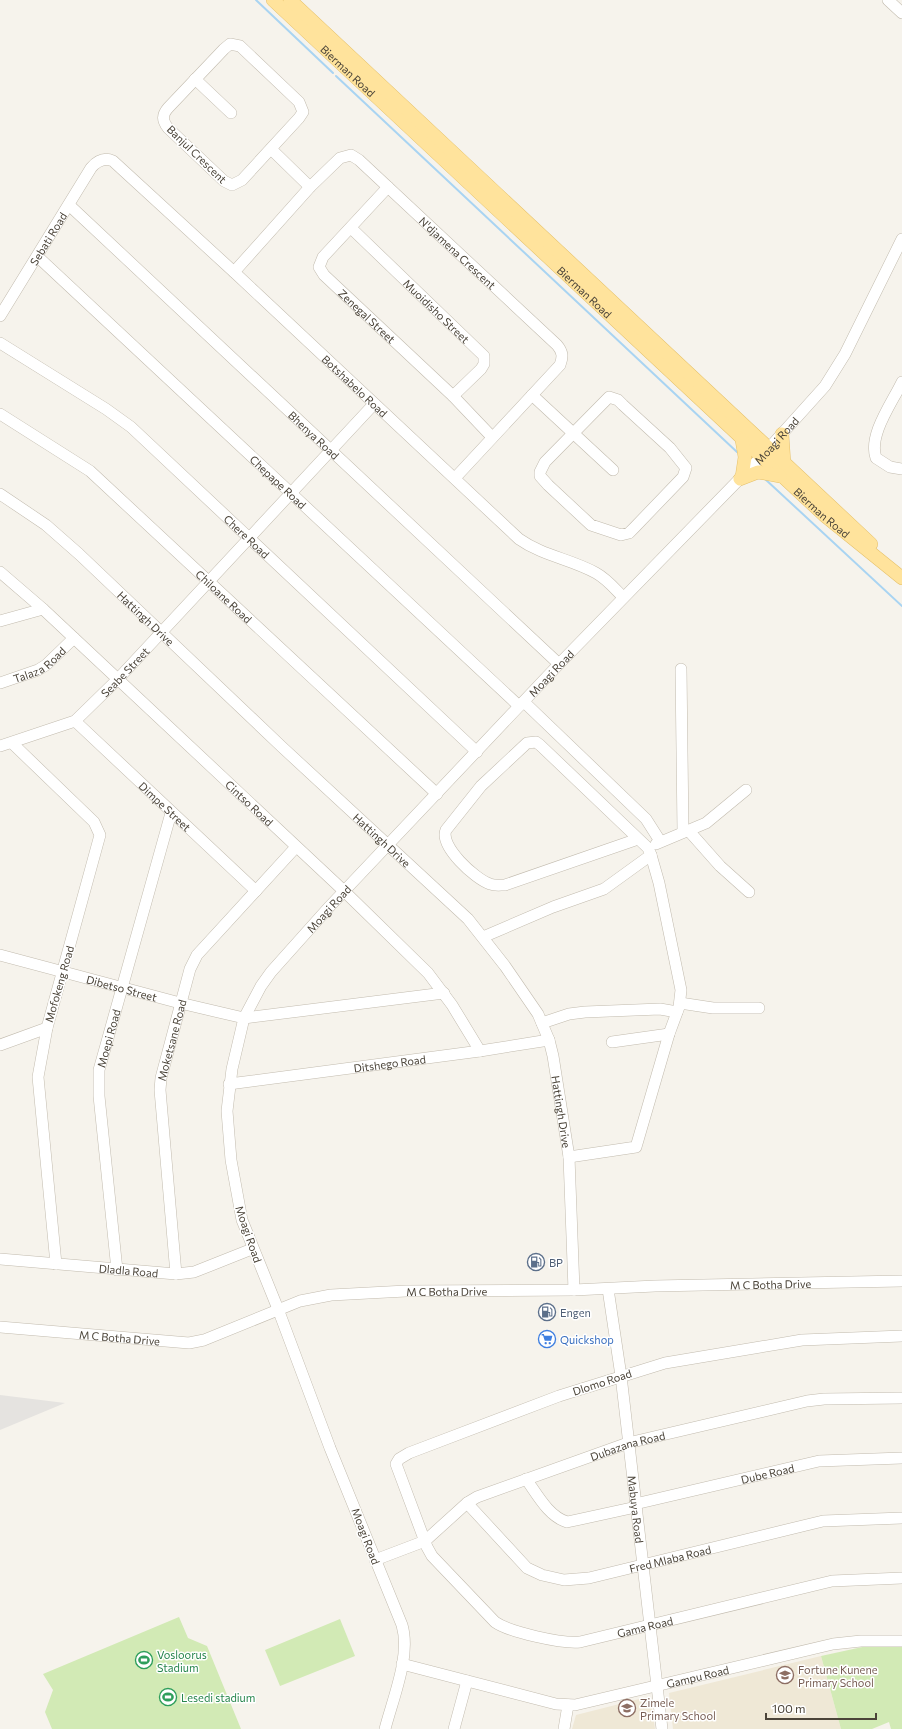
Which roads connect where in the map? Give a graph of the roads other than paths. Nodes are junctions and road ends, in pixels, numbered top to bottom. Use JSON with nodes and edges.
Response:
{"nodes":[{"id":1,"x":273,"y":0,"type":"edge"},
{"id":2,"x":290,"y":0,"type":"edge"},
{"id":3,"x":888,"y":0,"type":"edge"},
{"id":4,"x":902,"y":13,"type":"edge"},
{"id":5,"x":195,"y":79,"type":"junction"},
{"id":6,"x":231,"y":113,"type":"dead end"},
{"id":7,"x":271,"y":149,"type":"junction"},
{"id":8,"x":97,"y":162,"type":"joint"},
{"id":9,"x":310,"y":187,"type":"junction"},
{"id":10,"x":388,"y":188,"type":"junction"},
{"id":11,"x":69,"y":205,"type":"junction"},
{"id":12,"x":351,"y":228,"type":"junction"},
{"id":13,"x":902,"y":239,"type":"edge"},
{"id":14,"x":38,"y":257,"type":"junction"},
{"id":15,"x":234,"y":272,"type":"junction"},
{"id":16,"x":0,"y":316,"type":"edge"},
{"id":17,"x":0,"y":344,"type":"edge"},
{"id":18,"x":902,"y":382,"type":"edge"},
{"id":19,"x":532,"y":395,"type":"junction"},
{"id":20,"x":453,"y":396,"type":"junction"},
{"id":21,"x":374,"y":404,"type":"junction"},
{"id":22,"x":0,"y":414,"type":"edge"},
{"id":23,"x":573,"y":434,"type":"junction"},
{"id":24,"x":782,"y":434,"type":"junction"},
{"id":25,"x":492,"y":437,"type":"junction"},
{"id":26,"x":742,"y":440,"type":"junction"},
{"id":27,"x":332,"y":450,"type":"junction"},
{"id":28,"x":765,"y":453,"type":"junction"},
{"id":29,"x":902,"y":469,"type":"edge"},
{"id":30,"x":612,"y":470,"type":"dead end"},
{"id":31,"x":783,"y":470,"type":"junction"},
{"id":32,"x":455,"y":478,"type":"junction"},
{"id":33,"x":741,"y":478,"type":"junction"},
{"id":34,"x":0,"y":494,"type":"edge"},
{"id":35,"x":291,"y":494,"type":"junction"},
{"id":36,"x":249,"y":537,"type":"junction"},
{"id":37,"x":0,"y":572,"type":"edge"},
{"id":38,"x":902,"y":572,"type":"edge"},
{"id":39,"x":902,"y":578,"type":"edge"},
{"id":40,"x":209,"y":581,"type":"junction"},
{"id":41,"x":623,"y":597,"type":"junction"},
{"id":42,"x":42,"y":609,"type":"junction"},
{"id":43,"x":0,"y":621,"type":"edge"},
{"id":44,"x":160,"y":632,"type":"junction"},
{"id":45,"x":74,"y":638,"type":"junction"},
{"id":46,"x":559,"y":664,"type":"junction"},
{"id":47,"x":681,"y":669,"type":"dead end"},
{"id":48,"x":117,"y":680,"type":"junction"},
{"id":49,"x":0,"y":683,"type":"edge"},
{"id":50,"x":522,"y":704,"type":"junction"},
{"id":51,"x":75,"y":722,"type":"junction"},
{"id":52,"x":12,"y":743,"type":"junction"},
{"id":53,"x":0,"y":746,"type":"edge"},
{"id":54,"x":477,"y":752,"type":"junction"},
{"id":55,"x":746,"y":790,"type":"dead end"},
{"id":56,"x":437,"y":794,"type":"junction"},
{"id":57,"x":171,"y":813,"type":"junction"},
{"id":58,"x":686,"y":832,"type":"junction"},
{"id":59,"x":638,"y":839,"type":"junction"},
{"id":60,"x":660,"y":841,"type":"junction"},
{"id":61,"x":388,"y":844,"type":"junction"},
{"id":62,"x":296,"y":847,"type":"junction"},
{"id":63,"x":650,"y":852,"type":"junction"},
{"id":64,"x":256,"y":891,"type":"junction"},
{"id":65,"x":345,"y":892,"type":"junction"},
{"id":66,"x":749,"y":892,"type":"dead end"},
{"id":67,"x":483,"y":937,"type":"junction"},
{"id":68,"x":0,"y":955,"type":"edge"},
{"id":69,"x":63,"y":971,"type":"junction"},
{"id":70,"x":121,"y":988,"type":"junction"},
{"id":71,"x":444,"y":993,"type":"junction"},
{"id":72,"x":180,"y":1003,"type":"junction"},
{"id":73,"x":678,"y":1007,"type":"junction"},
{"id":74,"x":759,"y":1008,"type":"dead end"},
{"id":75,"x":244,"y":1018,"type":"junction"},
{"id":76,"x":542,"y":1023,"type":"junction"},
{"id":77,"x":47,"y":1028,"type":"junction"},
{"id":78,"x":669,"y":1034,"type":"junction"},
{"id":79,"x":549,"y":1040,"type":"junction"},
{"id":80,"x":612,"y":1042,"type":"dead end"},
{"id":81,"x":0,"y":1044,"type":"edge"},
{"id":82,"x":480,"y":1051,"type":"junction"},
{"id":83,"x":229,"y":1084,"type":"junction"},
{"id":84,"x":569,"y":1157,"type":"junction"},
{"id":85,"x":252,"y":1249,"type":"junction"},
{"id":86,"x":0,"y":1259,"type":"edge"},
{"id":87,"x":56,"y":1264,"type":"junction"},
{"id":88,"x":117,"y":1270,"type":"junction"},
{"id":89,"x":176,"y":1274,"type":"junction"},
{"id":90,"x":902,"y":1281,"type":"edge"},
{"id":91,"x":608,"y":1289,"type":"junction"},
{"id":92,"x":574,"y":1290,"type":"junction"},
{"id":93,"x":278,"y":1309,"type":"junction"},
{"id":94,"x":0,"y":1327,"type":"edge"},
{"id":95,"x":902,"y":1336,"type":"edge"},
{"id":96,"x":621,"y":1376,"type":"junction"},
{"id":97,"x":902,"y":1398,"type":"edge"},
{"id":98,"x":628,"y":1443,"type":"junction"},
{"id":99,"x":902,"y":1458,"type":"edge"},
{"id":100,"x":526,"y":1479,"type":"junction"},
{"id":101,"x":467,"y":1503,"type":"junction"},
{"id":102,"x":636,"y":1506,"type":"junction"},
{"id":103,"x":902,"y":1518,"type":"edge"},
{"id":104,"x":425,"y":1541,"type":"junction"},
{"id":105,"x":375,"y":1560,"type":"junction"},
{"id":106,"x":643,"y":1564,"type":"junction"},
{"id":107,"x":902,"y":1578,"type":"edge"},
{"id":108,"x":650,"y":1624,"type":"junction"},
{"id":109,"x":902,"y":1640,"type":"edge"},
{"id":110,"x":402,"y":1664,"type":"junction"},
{"id":111,"x":467,"y":1681,"type":"junction"},
{"id":112,"x":657,"y":1687,"type":"junction"},
{"id":113,"x":568,"y":1705,"type":"junction"},
{"id":114,"x":385,"y":1729,"type":"edge"},
{"id":115,"x":454,"y":1729,"type":"edge"},
{"id":116,"x":564,"y":1729,"type":"edge"},
{"id":117,"x":662,"y":1729,"type":"edge"}],
"edges":[{"from":1,"to":26,"type":"main road","name":"Bierman Road"},
{"from":2,"to":28,"type":"main road","name":"Bierman Road"},
{"from":3,"to":4,"type":"street"},
{"from":5,"to":6,"type":"street"},
{"from":5,"to":7,"type":"street","name":"Banjul Crescent"},
{"from":5,"to":7,"type":"street","name":"Banjul Crescent"},
{"from":7,"to":9,"type":"street"},
{"from":8,"to":11,"type":"street","name":"Sebati Road"},
{"from":8,"to":15,"type":"street","name":"Botshabelo Road"},
{"from":9,"to":10,"type":"street","name":"N'djamena Crescent"},
{"from":9,"to":15,"type":"street","name":"N'djamena Crescent"},
{"from":10,"to":12,"type":"street","name":"Zenegal Street"},
{"from":10,"to":19,"type":"street","name":"N'djamena Crescent"},
{"from":11,"to":14,"type":"street","name":"Sebati Road"},
{"from":11,"to":27,"type":"street","name":"Bhenya Road"},
{"from":12,"to":20,"type":"street","name":"Zenegal Street"},
{"from":12,"to":20,"type":"street","name":"Muoidisho Street"},
{"from":13,"to":24,"type":"street","name":"Moagi Road"},
{"from":14,"to":16,"type":"street","name":"Sebati Road"},
{"from":14,"to":35,"type":"street","name":"Chepape Road"},
{"from":15,"to":21,"type":"street","name":"Botshabelo Road"},
{"from":17,"to":36,"type":"street","name":"Chere Road"},
{"from":18,"to":29,"type":"street"},
{"from":19,"to":23,"type":"street"},
{"from":19,"to":25,"type":"street","name":"N'djamena Crescent"},
{"from":20,"to":25,"type":"street","name":"Zenegal Street"},
{"from":21,"to":27,"type":"street","name":"Seabe Street"},
{"from":21,"to":32,"type":"street","name":"Botshabelo Road"},
{"from":22,"to":40,"type":"street","name":"Chiloane Road"},
{"from":23,"to":23,"type":"street"},
{"from":23,"to":30,"type":"street"},
{"from":24,"to":28,"type":"street","name":"Moagi Road"},
{"from":24,"to":31,"type":"main road"},
{"from":25,"to":32,"type":"street","name":"N'djamena Crescent"},
{"from":26,"to":28,"type":"main road","name":"Bierman Road"},
{"from":26,"to":33,"type":"main road"},
{"from":27,"to":35,"type":"street","name":"Seabe Street"},
{"from":27,"to":46,"type":"street","name":"Bhenya Road"},
{"from":28,"to":31,"type":"main road","name":"Bierman Road"},
{"from":28,"to":33,"type":"street","name":"Moagi Road"},
{"from":31,"to":33,"type":"main road"},
{"from":31,"to":38,"type":"main road","name":"Bierman Road"},
{"from":31,"to":39,"type":"main road","name":"Bierman Road"},
{"from":32,"to":41,"type":"street","name":"Botshabelo Road"},
{"from":33,"to":41,"type":"street","name":"Moagi Road"},
{"from":34,"to":44,"type":"street","name":"Hattingh Drive"},
{"from":35,"to":36,"type":"street","name":"Seabe Street"},
{"from":35,"to":50,"type":"street","name":"Chepape Road"},
{"from":36,"to":40,"type":"street","name":"Seabe Street"},
{"from":36,"to":54,"type":"street","name":"Chere Road"},
{"from":37,"to":42,"type":"street","name":"Cintso Road"},
{"from":40,"to":44,"type":"street","name":"Seabe Street"},
{"from":40,"to":56,"type":"street","name":"Chiloane Road"},
{"from":41,"to":46,"type":"street","name":"Moagi Road"},
{"from":42,"to":43,"type":"street"},
{"from":42,"to":45,"type":"street","name":"Cintso Road"},
{"from":44,"to":48,"type":"street","name":"Seabe Street"},
{"from":44,"to":61,"type":"street","name":"Hattingh Drive"},
{"from":45,"to":48,"type":"street","name":"Cintso Road"},
{"from":45,"to":49,"type":"street","name":"Talaza Road"},
{"from":46,"to":50,"type":"street","name":"Moagi Road"},
{"from":47,"to":58,"type":"street"},
{"from":48,"to":51,"type":"street","name":"Seabe Street"},
{"from":48,"to":62,"type":"street","name":"Cintso Road"},
{"from":50,"to":54,"type":"street","name":"Moagi Road"},
{"from":50,"to":60,"type":"street","name":"Chepape Road"},
{"from":51,"to":52,"type":"street","name":"Seabe Street"},
{"from":51,"to":57,"type":"street","name":"Dimpe Street"},
{"from":52,"to":53,"type":"street","name":"Seabe Street"},
{"from":52,"to":69,"type":"street","name":"Mofokeng Road"},
{"from":54,"to":56,"type":"street","name":"Moagi Road"},
{"from":55,"to":58,"type":"street"},
{"from":56,"to":61,"type":"street","name":"Moagi Road"},
{"from":57,"to":64,"type":"street","name":"Dimpe Street"},
{"from":57,"to":70,"type":"street","name":"Moepi Road"},
{"from":58,"to":60,"type":"street"},
{"from":58,"to":66,"type":"street"},
{"from":59,"to":59,"type":"street"},
{"from":59,"to":63,"type":"street"},
{"from":60,"to":63,"type":"street"},
{"from":61,"to":65,"type":"street","name":"Moagi Road"},
{"from":61,"to":67,"type":"street","name":"Hattingh Drive"},
{"from":62,"to":64,"type":"street","name":"Moketsane Road"},
{"from":62,"to":65,"type":"street","name":"Cintso Road"},
{"from":63,"to":67,"type":"street"},
{"from":63,"to":73,"type":"street"},
{"from":64,"to":72,"type":"street","name":"Moketsane Road"},
{"from":65,"to":71,"type":"street","name":"Cintso Road"},
{"from":65,"to":75,"type":"street","name":"Moagi Road"},
{"from":67,"to":76,"type":"street","name":"Hattingh Drive"},
{"from":68,"to":69,"type":"street","name":"Dibetso Street"},
{"from":69,"to":70,"type":"street","name":"Dibetso Street"},
{"from":69,"to":77,"type":"street","name":"Mofokeng Road"},
{"from":70,"to":72,"type":"street","name":"Dibetso Street"},
{"from":70,"to":88,"type":"street","name":"Moepi Road"},
{"from":71,"to":75,"type":"street"},
{"from":71,"to":82,"type":"street","name":"Cintso Road"},
{"from":72,"to":75,"type":"street","name":"Dibetso Street"},
{"from":72,"to":89,"type":"street","name":"Moketsane Road"},
{"from":73,"to":74,"type":"street"},
{"from":73,"to":76,"type":"street"},
{"from":73,"to":78,"type":"street"},
{"from":75,"to":83,"type":"street","name":"Moagi Road"},
{"from":76,"to":79,"type":"street","name":"Hattingh Drive"},
{"from":77,"to":81,"type":"street"},
{"from":77,"to":87,"type":"street","name":"Mofokeng Road"},
{"from":78,"to":80,"type":"street"},
{"from":78,"to":84,"type":"street"},
{"from":79,"to":82,"type":"street","name":"Ditshego Road"},
{"from":79,"to":84,"type":"street","name":"Hattingh Drive"},
{"from":82,"to":83,"type":"street","name":"Ditshego Road"},
{"from":83,"to":85,"type":"street","name":"Moagi Road"},
{"from":84,"to":92,"type":"street","name":"Hattingh Drive"},
{"from":85,"to":89,"type":"street","name":"Dladla Road"},
{"from":85,"to":93,"type":"street","name":"Moagi Road"},
{"from":86,"to":87,"type":"street","name":"Dladla Road"},
{"from":87,"to":88,"type":"street","name":"Dladla Road"},
{"from":88,"to":89,"type":"street","name":"Dladla Road"},
{"from":90,"to":91,"type":"street","name":"M C Botha Drive"},
{"from":91,"to":92,"type":"street","name":"M C Botha Drive"},
{"from":91,"to":96,"type":"street","name":"Mabuya Road"},
{"from":92,"to":93,"type":"street","name":"M C Botha Drive"},
{"from":93,"to":94,"type":"street","name":"M C Botha Drive"},
{"from":93,"to":105,"type":"street","name":"Moagi Road"},
{"from":95,"to":96,"type":"street","name":"Dlomo Road"},
{"from":96,"to":98,"type":"street","name":"Mabuya Road"},
{"from":96,"to":104,"type":"street","name":"Dlomo Road"},
{"from":97,"to":98,"type":"street","name":"Dubazana Road"},
{"from":98,"to":100,"type":"street","name":"Dubazana Road"},
{"from":98,"to":102,"type":"street","name":"Mabuya Road"},
{"from":99,"to":102,"type":"street","name":"Dube Road"},
{"from":100,"to":101,"type":"street","name":"Dubazana Road"},
{"from":100,"to":102,"type":"street","name":"Dube Road"},
{"from":101,"to":104,"type":"street","name":"Dubazana Road"},
{"from":101,"to":106,"type":"street","name":"Fred Mlaba Road"},
{"from":102,"to":106,"type":"street","name":"Mabuya Road"},
{"from":103,"to":106,"type":"street","name":"Fred Mlaba Road"},
{"from":104,"to":105,"type":"street","name":"Dubazana Road"},
{"from":104,"to":108,"type":"street","name":"Gama Road"},
{"from":105,"to":110,"type":"street","name":"Moagi Road"},
{"from":106,"to":108,"type":"street","name":"Mabuya Road"},
{"from":107,"to":108,"type":"street","name":"Gama Road"},
{"from":108,"to":112,"type":"street","name":"Mabuya Road"},
{"from":109,"to":112,"type":"street","name":"Gampu Road"},
{"from":110,"to":111,"type":"street","name":"Gampu Road"},
{"from":110,"to":114,"type":"street","name":"Moagi Road"},
{"from":111,"to":113,"type":"street","name":"Gampu Road"},
{"from":111,"to":115,"type":"street"},
{"from":112,"to":113,"type":"street","name":"Gampu Road"},
{"from":112,"to":117,"type":"street","name":"Mabuya Road"},
{"from":113,"to":116,"type":"street"}]}
